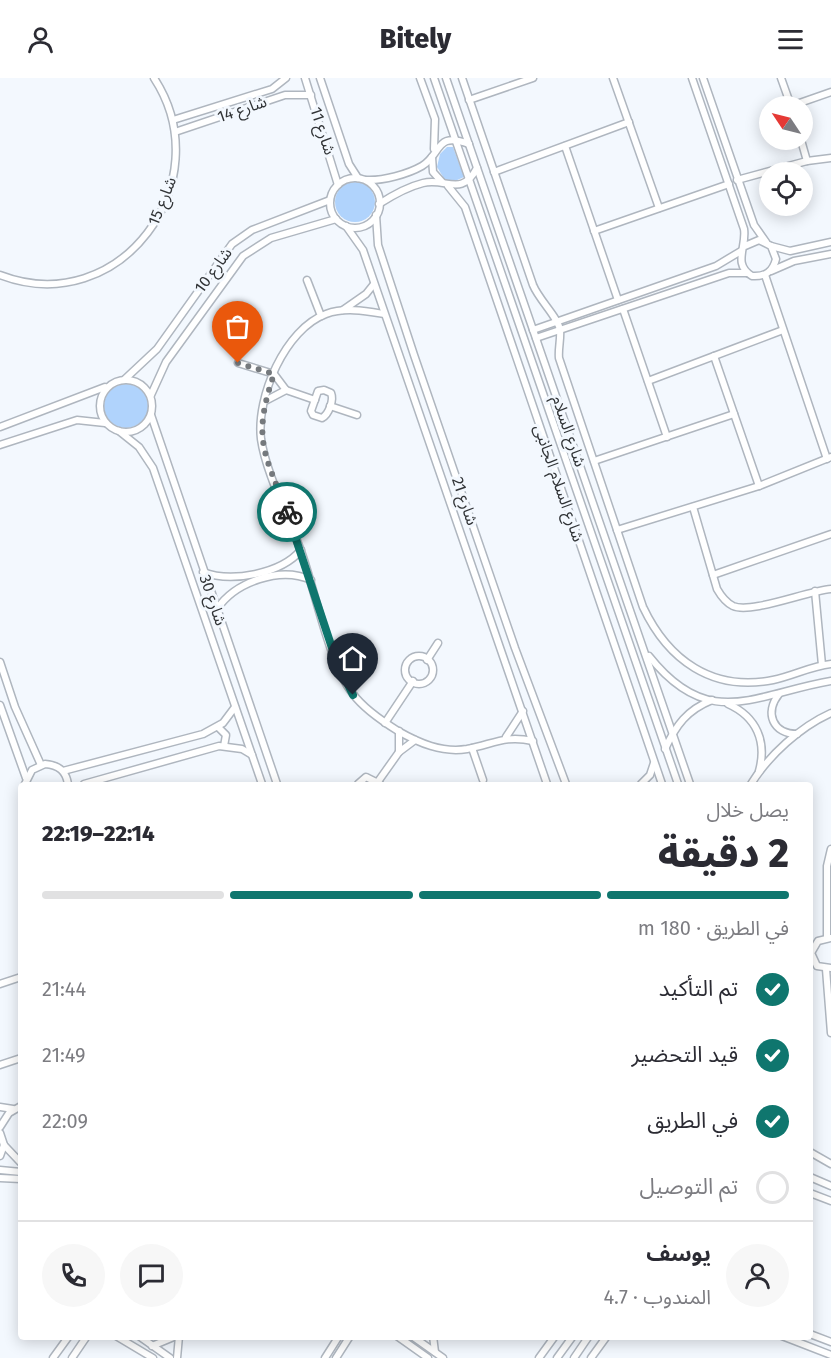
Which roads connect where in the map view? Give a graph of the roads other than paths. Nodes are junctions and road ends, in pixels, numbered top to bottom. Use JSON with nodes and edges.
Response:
{"nodes":[{"id":1,"x":154,"y":78,"type":"edge"},
{"id":2,"x":286,"y":78,"type":"edge"},
{"id":3,"x":305,"y":78,"type":"edge"},
{"id":4,"x":320,"y":78,"type":"edge"},
{"id":5,"x":420,"y":78,"type":"edge"},
{"id":6,"x":434,"y":78,"type":"edge"},
{"id":7,"x":446,"y":78,"type":"edge"},
{"id":8,"x":462,"y":78,"type":"edge"},
{"id":9,"x":533,"y":78,"type":"edge"},
{"id":10,"x":613,"y":78,"type":"edge"},
{"id":11,"x":692,"y":78,"type":"edge"},
{"id":12,"x":703,"y":78,"type":"edge"},
{"id":13,"x":781,"y":78,"type":"edge"},
{"id":14,"x":438,"y":91,"type":"junction"},
{"id":15,"x":831,"y":92,"type":"edge"},
{"id":16,"x":311,"y":95,"type":"junction"},
{"id":17,"x":428,"y":96,"type":"junction"},
{"id":18,"x":787,"y":96,"type":"edge"},
{"id":19,"x":813,"y":98,"type":"edge"},
{"id":20,"x":469,"y":100,"type":"junction"},
{"id":21,"x":173,"y":120,"type":"junction"},
{"id":22,"x":629,"y":122,"type":"junction"},
{"id":23,"x":175,"y":132,"type":"junction"},
{"id":24,"x":455,"y":140,"type":"junction"},
{"id":25,"x":469,"y":144,"type":"junction"},
{"id":26,"x":565,"y":146,"type":"junction"},
{"id":27,"x":804,"y":150,"type":"edge"},
{"id":28,"x":433,"y":154,"type":"junction"},
{"id":29,"x":831,"y":158,"type":"edge"},
{"id":30,"x":807,"y":161,"type":"junction"},
{"id":31,"x":477,"y":168,"type":"junction"},
{"id":32,"x":494,"y":172,"type":"junction"},
{"id":33,"x":361,"y":179,"type":"junction"},
{"id":34,"x":468,"y":180,"type":"junction"},
{"id":35,"x":737,"y":180,"type":"junction"},
{"id":36,"x":729,"y":184,"type":"junction"},
{"id":37,"x":338,"y":185,"type":"junction"},
{"id":38,"x":445,"y":185,"type":"junction"},
{"id":39,"x":330,"y":200,"type":"junction"},
{"id":40,"x":380,"y":204,"type":"junction"},
{"id":41,"x":659,"y":208,"type":"junction"},
{"id":42,"x":376,"y":215,"type":"junction"},
{"id":43,"x":336,"y":219,"type":"junction"},
{"id":44,"x":346,"y":226,"type":"junction"},
{"id":45,"x":594,"y":231,"type":"junction"},
{"id":46,"x":488,"y":236,"type":"junction"},
{"id":47,"x":476,"y":240,"type":"junction"},
{"id":48,"x":831,"y":242,"type":"edge"},
{"id":49,"x":769,"y":244,"type":"junction"},
{"id":50,"x":743,"y":248,"type":"junction"},
{"id":51,"x":831,"y":254,"type":"edge"},
{"id":52,"x":747,"y":273,"type":"junction"},
{"id":53,"x":768,"y":273,"type":"junction"},
{"id":54,"x":0,"y":275,"type":"edge"},
{"id":55,"x":307,"y":280,"type":"dead end"},
{"id":56,"x":374,"y":284,"type":"junction"},
{"id":57,"x":618,"y":300,"type":"junction"},
{"id":58,"x":623,"y":309,"type":"junction"},
{"id":59,"x":342,"y":310,"type":"junction"},
{"id":60,"x":384,"y":314,"type":"junction"},
{"id":61,"x":321,"y":316,"type":"junction"},
{"id":62,"x":557,"y":322,"type":"junction"},
{"id":63,"x":533,"y":330,"type":"junction"},
{"id":64,"x":560,"y":330,"type":"junction"},
{"id":65,"x":783,"y":330,"type":"junction"},
{"id":66,"x":536,"y":338,"type":"junction"},
{"id":67,"x":714,"y":356,"type":"junction"},
{"id":68,"x":238,"y":363,"type":"dead end"},
{"id":69,"x":274,"y":374,"type":"junction"},
{"id":70,"x":125,"y":379,"type":"junction"},
{"id":71,"x":648,"y":381,"type":"junction"},
{"id":72,"x":109,"y":386,"type":"junction"},
{"id":73,"x":286,"y":390,"type":"junction"},
{"id":74,"x":151,"y":395,"type":"junction"},
{"id":75,"x":315,"y":400,"type":"junction"},
{"id":76,"x":265,"y":402,"type":"junction"},
{"id":77,"x":330,"y":406,"type":"junction"},
{"id":78,"x":433,"y":409,"type":"junction"},
{"id":79,"x":418,"y":414,"type":"junction"},
{"id":80,"x":734,"y":414,"type":"junction"},
{"id":81,"x":151,"y":415,"type":"junction"},
{"id":82,"x":357,"y":416,"type":"dead end"},
{"id":83,"x":105,"y":423,"type":"junction"},
{"id":84,"x":0,"y":427,"type":"edge"},
{"id":85,"x":119,"y":431,"type":"junction"},
{"id":86,"x":667,"y":437,"type":"junction"},
{"id":87,"x":0,"y":445,"type":"edge"},
{"id":88,"x":829,"y":458,"type":"edge"},
{"id":89,"x":594,"y":461,"type":"junction"},
{"id":90,"x":759,"y":486,"type":"junction"},
{"id":91,"x":693,"y":507,"type":"junction"},
{"id":92,"x":617,"y":530,"type":"junction"},
{"id":93,"x":831,"y":534,"type":"edge"},
{"id":94,"x":301,"y":550,"type":"junction"},
{"id":95,"x":203,"y":572,"type":"junction"},
{"id":96,"x":713,"y":575,"type":"junction"},
{"id":97,"x":311,"y":580,"type":"junction"},
{"id":98,"x":831,"y":589,"type":"edge"},
{"id":99,"x":815,"y":591,"type":"junction"},
{"id":100,"x":502,"y":608,"type":"junction"},
{"id":101,"x":217,"y":609,"type":"junction"},
{"id":102,"x":489,"y":612,"type":"junction"},
{"id":103,"x":438,"y":643,"type":"dead end"},
{"id":104,"x":646,"y":652,"type":"junction"},
{"id":105,"x":427,"y":660,"type":"junction"},
{"id":106,"x":0,"y":662,"type":"edge"},
{"id":107,"x":831,"y":663,"type":"edge"},
{"id":108,"x":822,"y":665,"type":"junction"},
{"id":109,"x":413,"y":681,"type":"junction"},
{"id":110,"x":831,"y":681,"type":"edge"},
{"id":111,"x":779,"y":693,"type":"junction"},
{"id":112,"x":712,"y":700,"type":"junction"},
{"id":113,"x":724,"y":703,"type":"junction"},
{"id":114,"x":0,"y":705,"type":"edge"},
{"id":115,"x":235,"y":707,"type":"junction"},
{"id":116,"x":523,"y":711,"type":"junction"},
{"id":117,"x":831,"y":713,"type":"edge"},
{"id":118,"x":385,"y":723,"type":"junction"},
{"id":119,"x":218,"y":727,"type":"junction"},
{"id":120,"x":399,"y":731,"type":"junction"},
{"id":121,"x":673,"y":731,"type":"junction"},
{"id":122,"x":797,"y":734,"type":"junction"},
{"id":123,"x":506,"y":737,"type":"junction"},
{"id":124,"x":416,"y":740,"type":"junction"},
{"id":125,"x":533,"y":741,"type":"junction"},
{"id":126,"x":224,"y":746,"type":"junction"},
{"id":127,"x":472,"y":748,"type":"junction"},
{"id":128,"x":665,"y":749,"type":"junction"},
{"id":129,"x":399,"y":752,"type":"junction"},
{"id":130,"x":252,"y":755,"type":"junction"},
{"id":131,"x":655,"y":763,"type":"junction"},
{"id":132,"x":40,"y":765,"type":"junction"},
{"id":133,"x":63,"y":771,"type":"junction"},
{"id":134,"x":758,"y":775,"type":"junction"},
{"id":135,"x":483,"y":780,"type":"dead end"},
{"id":136,"x":26,"y":781,"type":"edge"},
{"id":137,"x":67,"y":782,"type":"edge"},
{"id":138,"x":91,"y":782,"type":"edge"},
{"id":139,"x":261,"y":782,"type":"edge"},
{"id":140,"x":276,"y":782,"type":"edge"},
{"id":141,"x":360,"y":782,"type":"edge"},
{"id":142,"x":375,"y":782,"type":"edge"},
{"id":143,"x":380,"y":782,"type":"edge"},
{"id":144,"x":546,"y":782,"type":"edge"},
{"id":145,"x":565,"y":782,"type":"edge"},
{"id":146,"x":644,"y":782,"type":"edge"},
{"id":147,"x":661,"y":782,"type":"edge"},
{"id":148,"x":677,"y":782,"type":"edge"},
{"id":149,"x":689,"y":782,"type":"edge"},
{"id":150,"x":753,"y":782,"type":"edge"},
{"id":151,"x":831,"y":849,"type":"edge"},
{"id":152,"x":830,"y":899,"type":"edge"},
{"id":153,"x":829,"y":938,"type":"edge"},
{"id":154,"x":813,"y":946,"type":"edge"},
{"id":155,"x":813,"y":961,"type":"edge"},
{"id":156,"x":828,"y":969,"type":"edge"},
{"id":157,"x":18,"y":978,"type":"edge"},
{"id":158,"x":2,"y":982,"type":"edge"},
{"id":159,"x":829,"y":1017,"type":"edge"},
{"id":160,"x":831,"y":1034,"type":"edge"},
{"id":161,"x":18,"y":1059,"type":"edge"},
{"id":162,"x":1,"y":1064,"type":"edge"},
{"id":163,"x":0,"y":1107,"type":"edge"},
{"id":164,"x":18,"y":1107,"type":"edge"},
{"id":165,"x":13,"y":1109,"type":"junction"},
{"id":166,"x":0,"y":1126,"type":"edge"},
{"id":167,"x":0,"y":1133,"type":"edge"},
{"id":168,"x":4,"y":1145,"type":"junction"},
{"id":169,"x":813,"y":1153,"type":"edge"},
{"id":170,"x":0,"y":1156,"type":"edge"},
{"id":171,"x":827,"y":1159,"type":"edge"},
{"id":172,"x":18,"y":1160,"type":"edge"},
{"id":173,"x":831,"y":1164,"type":"edge"},
{"id":174,"x":0,"y":1170,"type":"edge"},
{"id":175,"x":18,"y":1172,"type":"edge"},
{"id":176,"x":0,"y":1178,"type":"edge"},
{"id":177,"x":813,"y":1178,"type":"edge"},
{"id":178,"x":18,"y":1179,"type":"edge"},
{"id":179,"x":831,"y":1186,"type":"edge"},
{"id":180,"x":813,"y":1194,"type":"edge"},
{"id":181,"x":831,"y":1201,"type":"edge"},
{"id":182,"x":813,"y":1335,"type":"edge"},
{"id":183,"x":66,"y":1340,"type":"edge"},
{"id":184,"x":86,"y":1340,"type":"edge"},
{"id":185,"x":123,"y":1340,"type":"edge"},
{"id":186,"x":144,"y":1340,"type":"edge"},
{"id":187,"x":167,"y":1340,"type":"edge"},
{"id":188,"x":177,"y":1340,"type":"edge"},
{"id":189,"x":337,"y":1340,"type":"edge"},
{"id":190,"x":347,"y":1340,"type":"edge"},
{"id":191,"x":403,"y":1340,"type":"edge"},
{"id":192,"x":417,"y":1340,"type":"edge"},
{"id":193,"x":434,"y":1340,"type":"edge"},
{"id":194,"x":552,"y":1340,"type":"edge"},
{"id":195,"x":570,"y":1340,"type":"edge"},
{"id":196,"x":586,"y":1340,"type":"edge"},
{"id":197,"x":605,"y":1340,"type":"edge"},
{"id":198,"x":792,"y":1340,"type":"edge"},
{"id":199,"x":831,"y":1342,"type":"edge"},
{"id":200,"x":152,"y":1346,"type":"junction"},
{"id":201,"x":435,"y":1353,"type":"junction"},
{"id":202,"x":831,"y":1355,"type":"edge"},
{"id":203,"x":53,"y":1358,"type":"edge"},
{"id":204,"x":72,"y":1358,"type":"edge"},
{"id":205,"x":153,"y":1358,"type":"edge"},
{"id":206,"x":170,"y":1358,"type":"edge"},
{"id":207,"x":177,"y":1358,"type":"edge"},
{"id":208,"x":326,"y":1358,"type":"edge"},
{"id":209,"x":336,"y":1358,"type":"edge"},
{"id":210,"x":428,"y":1358,"type":"edge"},
{"id":211,"x":443,"y":1358,"type":"edge"},
{"id":212,"x":539,"y":1358,"type":"edge"},
{"id":213,"x":557,"y":1358,"type":"edge"},
{"id":214,"x":574,"y":1358,"type":"edge"},
{"id":215,"x":591,"y":1358,"type":"edge"}],
"edges":[{"from":1,"to":21,"type":"street","name":"شارع 15"},
{"from":2,"to":21,"type":"street","name":"شارع 14"},
{"from":3,"to":16,"type":"street","name":"شارع 11"},
{"from":4,"to":33,"type":"street","name":"شارع 11"},
{"from":5,"to":17,"type":"street"},
{"from":6,"to":14,"type":"street","name":"شارع السلام"},
{"from":7,"to":25,"type":"street","name":"شارع السلام"},
{"from":8,"to":20,"type":"street"},
{"from":9,"to":20,"type":"street"},
{"from":10,"to":22,"type":"street"},
{"from":11,"to":36,"type":"street"},
{"from":12,"to":35,"type":"street"},
{"from":13,"to":18,"type":"street"},
{"from":14,"to":17,"type":"street"},
{"from":14,"to":24,"type":"street","name":"شارع السلام"},
{"from":15,"to":19,"type":"street"},
{"from":16,"to":23,"type":"street","name":"شارع 14"},
{"from":16,"to":37,"type":"street","name":"شارع 11"},
{"from":17,"to":28,"type":"street"},
{"from":20,"to":32,"type":"street"},
{"from":21,"to":23,"type":"street","name":"شارع 15"},
{"from":22,"to":26,"type":"street"},
{"from":22,"to":41,"type":"street"},
{"from":23,"to":54,"type":"street","name":"شارع 15"},
{"from":24,"to":25,"type":"street"},
{"from":24,"to":28,"type":"street"},
{"from":24,"to":34,"type":"street","name":"شارع السلام"},
{"from":25,"to":31,"type":"street","name":"شارع السلام"},
{"from":26,"to":32,"type":"street"},
{"from":26,"to":45,"type":"street"},
{"from":27,"to":30,"type":"street"},
{"from":28,"to":33,"type":"street"},
{"from":28,"to":38,"type":"street","name":"شارع السلام الجانبى"},
{"from":29,"to":30,"type":"street"},
{"from":30,"to":35,"type":"street"},
{"from":31,"to":34,"type":"street"},
{"from":31,"to":63,"type":"street","name":"شارع السلام"},
{"from":32,"to":62,"type":"street"},
{"from":33,"to":37,"type":"street"},
{"from":33,"to":40,"type":"street"},
{"from":34,"to":38,"type":"street"},
{"from":34,"to":46,"type":"street","name":"شارع السلام"},
{"from":35,"to":49,"type":"street"},
{"from":36,"to":41,"type":"street"},
{"from":36,"to":50,"type":"street"},
{"from":37,"to":39,"type":"street"},
{"from":38,"to":40,"type":"street"},
{"from":38,"to":47,"type":"street","name":"شارع السلام الجانبى"},
{"from":39,"to":43,"type":"street"},
{"from":39,"to":70,"type":"street","name":"شارع 10"},
{"from":40,"to":42,"type":"street"},
{"from":41,"to":45,"type":"street"},
{"from":42,"to":44,"type":"street"},
{"from":42,"to":78,"type":"street","name":"شارع 21"},
{"from":43,"to":44,"type":"street"},
{"from":43,"to":74,"type":"street","name":"شارع 10"},
{"from":44,"to":56,"type":"street","name":"شارع 21"},
{"from":45,"to":57,"type":"street"},
{"from":46,"to":47,"type":"street"},
{"from":46,"to":128,"type":"street","name":"شارع السلام"},
{"from":47,"to":131,"type":"street","name":"شارع السلام الجانبى"},
{"from":48,"to":49,"type":"street"},
{"from":49,"to":50,"type":"street"},
{"from":49,"to":53,"type":"street"},
{"from":50,"to":52,"type":"street"},
{"from":50,"to":57,"type":"street"},
{"from":51,"to":53,"type":"street"},
{"from":52,"to":53,"type":"street"},
{"from":52,"to":58,"type":"street"},
{"from":53,"to":65,"type":"street"},
{"from":55,"to":61,"type":"street"},
{"from":56,"to":59,"type":"street"},
{"from":56,"to":60,"type":"street","name":"شارع 21"},
{"from":57,"to":62,"type":"street"},
{"from":58,"to":64,"type":"street"},
{"from":58,"to":71,"type":"street"},
{"from":59,"to":60,"type":"street"},
{"from":59,"to":61,"type":"street"},
{"from":60,"to":79,"type":"street","name":"شارع 21"},
{"from":61,"to":69,"type":"street"},
{"from":62,"to":63,"type":"street"},
{"from":62,"to":64,"type":"street"},
{"from":63,"to":66,"type":"street","name":"شارع السلام"},
{"from":64,"to":66,"type":"street"},
{"from":64,"to":89,"type":"street"},
{"from":65,"to":67,"type":"street"},
{"from":65,"to":88,"type":"street"},
{"from":66,"to":104,"type":"street","name":"شارع السلام"},
{"from":67,"to":71,"type":"street"},
{"from":67,"to":80,"type":"street"},
{"from":68,"to":69,"type":"street"},
{"from":69,"to":73,"type":"street"},
{"from":69,"to":76,"type":"street"},
{"from":70,"to":72,"type":"street"},
{"from":70,"to":74,"type":"street"},
{"from":71,"to":86,"type":"street"},
{"from":72,"to":83,"type":"street"},
{"from":72,"to":84,"type":"street"},
{"from":73,"to":75,"type":"street"},
{"from":73,"to":76,"type":"street"},
{"from":74,"to":81,"type":"street"},
{"from":75,"to":77,"type":"street"},
{"from":75,"to":77,"type":"street"},
{"from":76,"to":94,"type":"street"},
{"from":77,"to":82,"type":"street"},
{"from":78,"to":79,"type":"street"},
{"from":78,"to":100,"type":"street","name":"شارع 21"},
{"from":79,"to":102,"type":"street","name":"شارع 21"},
{"from":80,"to":86,"type":"street"},
{"from":80,"to":90,"type":"street"},
{"from":81,"to":85,"type":"street"},
{"from":81,"to":95,"type":"street","name":"شارع 30"},
{"from":83,"to":85,"type":"street"},
{"from":83,"to":87,"type":"street"},
{"from":85,"to":115,"type":"street","name":"شارع 30"},
{"from":86,"to":89,"type":"street"},
{"from":88,"to":90,"type":"street"},
{"from":89,"to":92,"type":"street"},
{"from":90,"to":91,"type":"street"},
{"from":91,"to":92,"type":"street"},
{"from":91,"to":96,"type":"street"},
{"from":92,"to":108,"type":"street"},
{"from":93,"to":96,"type":"street"},
{"from":94,"to":95,"type":"street"},
{"from":94,"to":97,"type":"street"},
{"from":95,"to":101,"type":"street","name":"شارع 30"},
{"from":96,"to":99,"type":"street"},
{"from":97,"to":101,"type":"street"},
{"from":97,"to":118,"type":"street"},
{"from":98,"to":99,"type":"street"},
{"from":99,"to":108,"type":"street"},
{"from":100,"to":102,"type":"street"},
{"from":100,"to":145,"type":"street","name":"شارع 21"},
{"from":101,"to":140,"type":"street","name":"شارع 30"},
{"from":102,"to":116,"type":"street","name":"شارع 21"},
{"from":103,"to":105,"type":"street"},
{"from":104,"to":112,"type":"street"},
{"from":104,"to":121,"type":"street","name":"شارع السلام"},
{"from":105,"to":109,"type":"street"},
{"from":105,"to":109,"type":"street"},
{"from":106,"to":132,"type":"street"},
{"from":107,"to":108,"type":"street"},
{"from":109,"to":118,"type":"street"},
{"from":110,"to":111,"type":"street"},
{"from":111,"to":113,"type":"street"},
{"from":111,"to":122,"type":"street"},
{"from":112,"to":113,"type":"street"},
{"from":112,"to":121,"type":"street"},
{"from":113,"to":134,"type":"street"},
{"from":114,"to":136,"type":"street"},
{"from":115,"to":119,"type":"street"},
{"from":115,"to":130,"type":"street","name":"شارع 30"},
{"from":116,"to":123,"type":"street"},
{"from":116,"to":125,"type":"street","name":"شارع 21"},
{"from":117,"to":122,"type":"street"},
{"from":118,"to":120,"type":"street"},
{"from":119,"to":126,"type":"street"},
{"from":119,"to":133,"type":"street"},
{"from":120,"to":124,"type":"street"},
{"from":120,"to":129,"type":"street"},
{"from":121,"to":128,"type":"street"},
{"from":121,"to":149,"type":"street","name":"شارع السلام"},
{"from":122,"to":134,"type":"street"},
{"from":123,"to":125,"type":"street"},
{"from":123,"to":127,"type":"street"},
{"from":124,"to":127,"type":"street"},
{"from":124,"to":129,"type":"street"},
{"from":125,"to":144,"type":"street","name":"شارع 21"},
{"from":126,"to":130,"type":"street"},
{"from":126,"to":138,"type":"street"},
{"from":127,"to":135,"type":"street"},
{"from":128,"to":148,"type":"street","name":"شارع السلام"},
{"from":129,"to":143,"type":"street"},
{"from":130,"to":139,"type":"street","name":"شارع 30"},
{"from":131,"to":146,"type":"street"},
{"from":131,"to":147,"type":"street","name":"شارع السلام الجانبى"},
{"from":132,"to":133,"type":"street"},
{"from":132,"to":136,"type":"street"},
{"from":133,"to":137,"type":"street"},
{"from":134,"to":150,"type":"street"},
{"from":141,"to":142,"type":"street"},
{"from":151,"to":152,"type":"street"},
{"from":152,"to":153,"type":"street"},
{"from":153,"to":154,"type":"street"},
{"from":155,"to":156,"type":"street"},
{"from":156,"to":159,"type":"street"},
{"from":157,"to":158,"type":"street"},
{"from":159,"to":160,"type":"street"},
{"from":161,"to":162,"type":"street"},
{"from":163,"to":165,"type":"street"},
{"from":164,"to":165,"type":"street"},
{"from":165,"to":166,"type":"street"},
{"from":167,"to":168,"type":"street"},
{"from":168,"to":170,"type":"street"},
{"from":168,"to":172,"type":"street"},
{"from":169,"to":171,"type":"street"},
{"from":171,"to":173,"type":"street"},
{"from":174,"to":175,"type":"street"},
{"from":176,"to":178,"type":"street"},
{"from":177,"to":179,"type":"street"},
{"from":180,"to":181,"type":"street"},
{"from":182,"to":199,"type":"street"},
{"from":183,"to":203,"type":"street"},
{"from":184,"to":204,"type":"street"},
{"from":185,"to":205,"type":"street"},
{"from":186,"to":200,"type":"street"},
{"from":187,"to":200,"type":"street"},
{"from":188,"to":207,"type":"street"},
{"from":189,"to":208,"type":"street"},
{"from":190,"to":209,"type":"street"},
{"from":191,"to":210,"type":"street"},
{"from":192,"to":201,"type":"street"},
{"from":193,"to":201,"type":"street"},
{"from":194,"to":212,"type":"street"},
{"from":195,"to":213,"type":"street"},
{"from":196,"to":214,"type":"street"},
{"from":197,"to":215,"type":"street"},
{"from":198,"to":202,"type":"street"},
{"from":200,"to":206,"type":"street"},
{"from":201,"to":211,"type":"street"}]}
